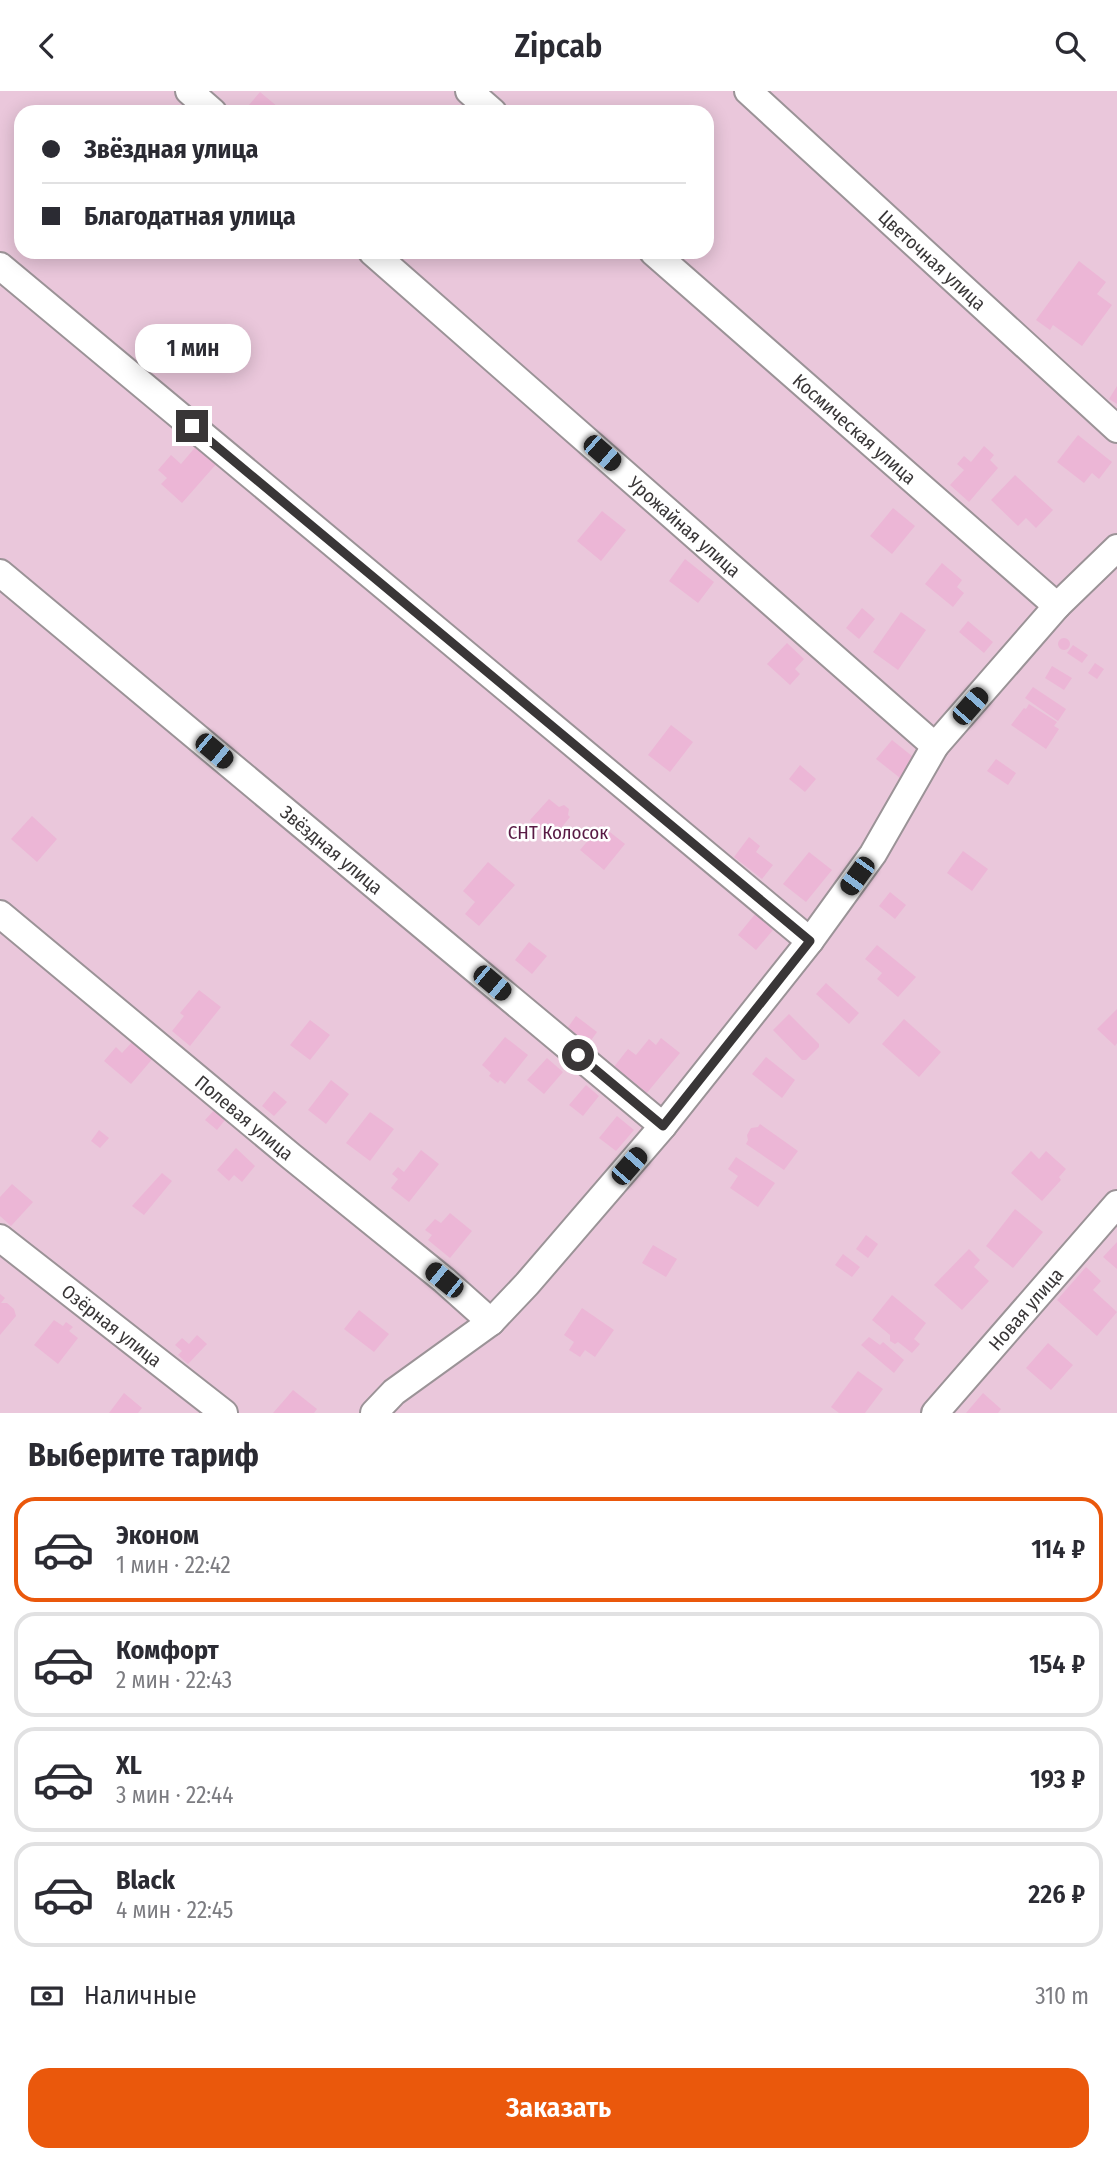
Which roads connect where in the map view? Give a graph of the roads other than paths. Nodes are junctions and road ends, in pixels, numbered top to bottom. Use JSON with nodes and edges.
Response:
{"nodes":[{"id":1,"x":189,"y":91,"type":"edge"},
{"id":2,"x":469,"y":91,"type":"edge"},
{"id":3,"x":748,"y":91,"type":"edge"},
{"id":4,"x":205,"y":105,"type":"edge"},
{"id":5,"x":485,"y":105,"type":"edge"},
{"id":6,"x":380,"y":259,"type":"edge"},
{"id":7,"x":661,"y":259,"type":"edge"},
{"id":8,"x":0,"y":266,"type":"edge"},
{"id":9,"x":1117,"y":429,"type":"edge"},
{"id":10,"x":1117,"y":548,"type":"edge"},
{"id":11,"x":0,"y":573,"type":"edge"},
{"id":12,"x":1057,"y":606,"type":"junction"},
{"id":13,"x":935,"y":746,"type":"junction"},
{"id":14,"x":0,"y":914,"type":"edge"},
{"id":15,"x":810,"y":941,"type":"junction"},
{"id":16,"x":663,"y":1126,"type":"junction"},
{"id":17,"x":1117,"y":1204,"type":"edge"},
{"id":18,"x":0,"y":1238,"type":"edge"},
{"id":19,"x":491,"y":1322,"type":"junction"},
{"id":20,"x":224,"y":1413,"type":"edge"},
{"id":21,"x":374,"y":1413,"type":"edge"},
{"id":22,"x":936,"y":1413,"type":"edge"}],
"edges":[{"from":1,"to":4,"type":"street"},
{"from":2,"to":5,"type":"street"},
{"from":3,"to":9,"type":"street","name":"Цветочная улица"},
{"from":6,"to":13,"type":"street","name":"Урожайная улица"},
{"from":7,"to":12,"type":"street","name":"Космическая улица"},
{"from":8,"to":15,"type":"street"},
{"from":10,"to":12,"type":"street"},
{"from":11,"to":16,"type":"street","name":"Звёздная улица"},
{"from":12,"to":13,"type":"street"},
{"from":13,"to":15,"type":"street"},
{"from":14,"to":19,"type":"street","name":"Полевая улица"},
{"from":15,"to":16,"type":"street"},
{"from":16,"to":19,"type":"street"},
{"from":17,"to":22,"type":"street","name":"Новая улица"},
{"from":18,"to":20,"type":"street","name":"Озёрная улица"},
{"from":19,"to":21,"type":"street"}]}
